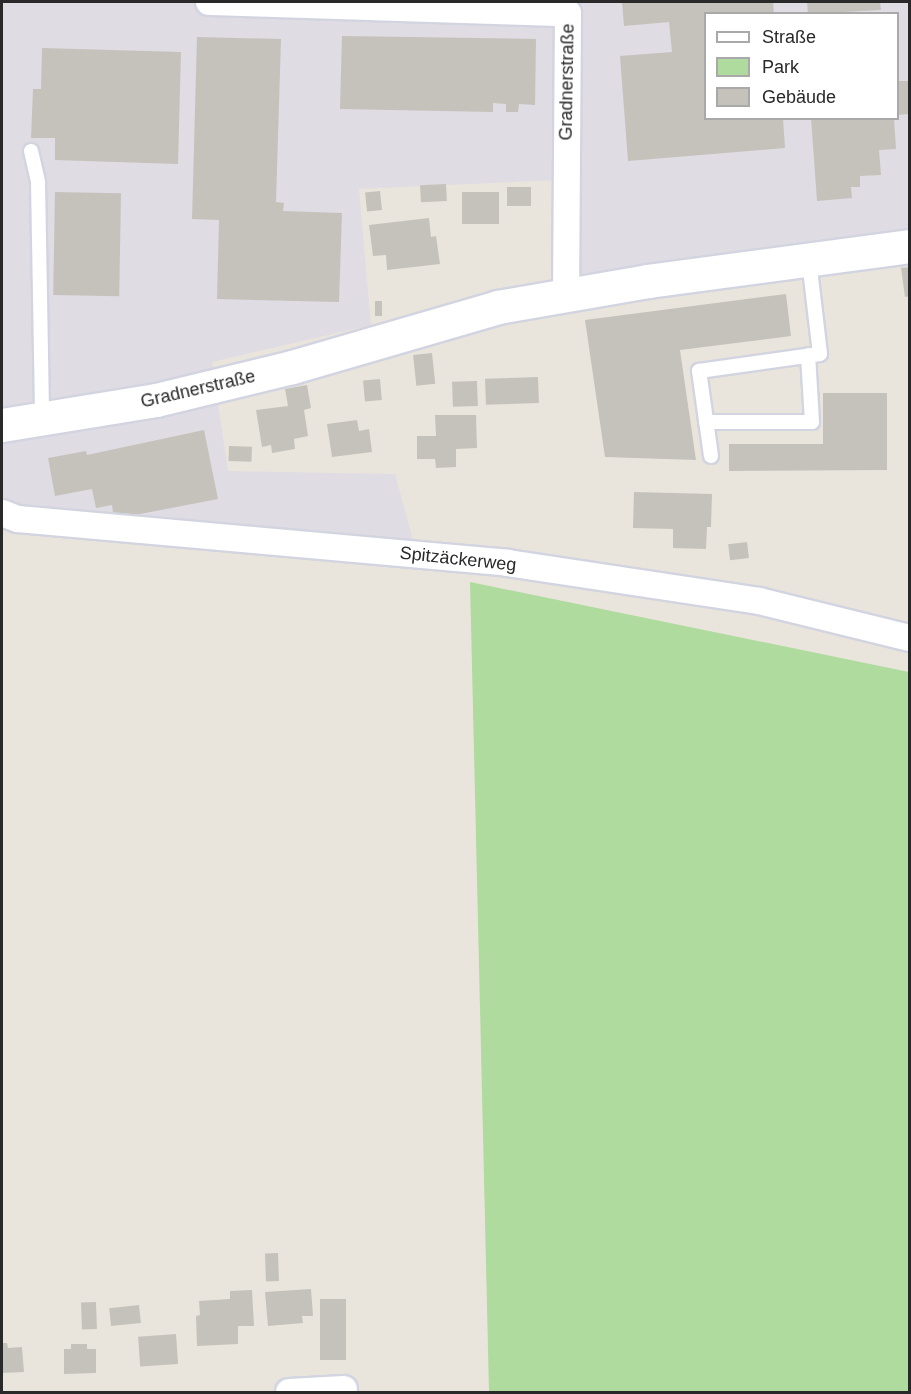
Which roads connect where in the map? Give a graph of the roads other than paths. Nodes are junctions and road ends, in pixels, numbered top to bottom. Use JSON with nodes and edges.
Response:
{"nodes":[{"id":1,"x":209,"y":2,"type":"edge"},
{"id":2,"x":31,"y":151,"type":"dead end"},
{"id":3,"x":909,"y":246,"type":"edge"},
{"id":4,"x":809,"y":261,"type":"junction"},
{"id":5,"x":566,"y":294,"type":"junction"},
{"id":6,"x":808,"y":356,"type":"junction"},
{"id":7,"x":42,"y":418,"type":"junction"},
{"id":8,"x":706,"y":422,"type":"junction"},
{"id":9,"x":2,"y":425,"type":"edge"},
{"id":10,"x":711,"y":456,"type":"dead end"},
{"id":11,"x":2,"y":513,"type":"edge"},
{"id":12,"x":909,"y":638,"type":"edge"},
{"id":13,"x":344,"y":1389,"type":"dead end"},
{"id":14,"x":289,"y":1392,"type":"edge"}],
"edges":[{"from":1,"to":5,"type":"street","name":"Gradnerstraße"},
{"from":2,"to":7,"type":"lane"},
{"from":3,"to":4,"type":"main road","name":"Gradnerstraße"},
{"from":4,"to":5,"type":"main road","name":"Gradnerstraße"},
{"from":4,"to":6,"type":"lane"},
{"from":5,"to":7,"type":"main road","name":"Gradnerstraße"},
{"from":6,"to":8,"type":"lane"},
{"from":6,"to":8,"type":"lane"},
{"from":7,"to":9,"type":"main road","name":"Gradnerstraße"},
{"from":8,"to":10,"type":"lane"},
{"from":11,"to":12,"type":"street","name":"Spitzäckerweg"},
{"from":13,"to":14,"type":"street"}]}
